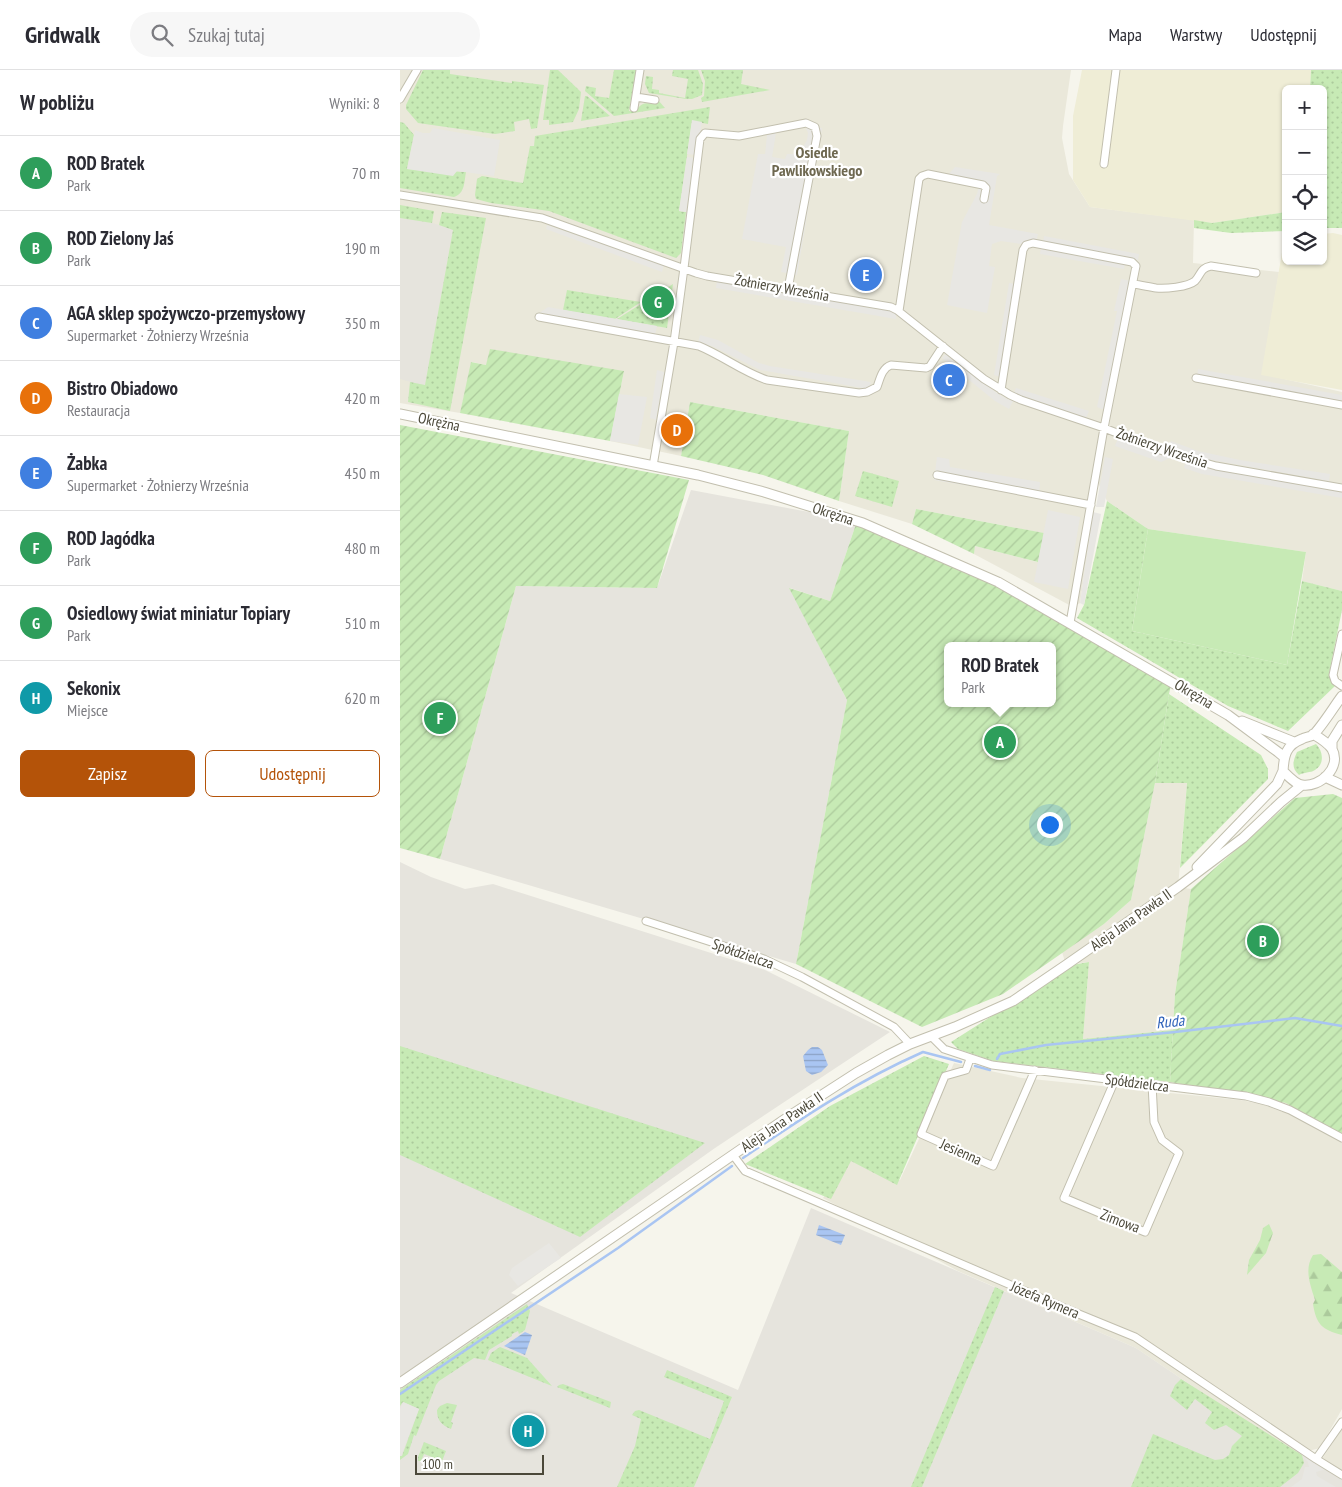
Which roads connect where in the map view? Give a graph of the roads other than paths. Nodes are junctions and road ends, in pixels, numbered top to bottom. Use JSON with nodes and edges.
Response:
{"nodes":[{"id":1,"x":417,"y":70,"type":"edge"},
{"id":2,"x":640,"y":70,"type":"edge"},
{"id":3,"x":1116,"y":70,"type":"edge"},
{"id":4,"x":636,"y":97,"type":"junction"},
{"id":5,"x":400,"y":98,"type":"edge"},
{"id":6,"x":655,"y":100,"type":"dead end"},
{"id":7,"x":634,"y":108,"type":"dead end"},
{"id":8,"x":1104,"y":164,"type":"dead end"},
{"id":9,"x":400,"y":196,"type":"edge"},
{"id":10,"x":984,"y":200,"type":"dead end"},
{"id":11,"x":684,"y":268,"type":"junction"},
{"id":12,"x":1256,"y":273,"type":"dead end"},
{"id":13,"x":1133,"y":284,"type":"junction"},
{"id":14,"x":788,"y":289,"type":"junction"},
{"id":15,"x":899,"y":311,"type":"junction"},
{"id":16,"x":540,"y":317,"type":"dead end"},
{"id":17,"x":674,"y":342,"type":"junction"},
{"id":18,"x":943,"y":346,"type":"junction"},
{"id":19,"x":1196,"y":378,"type":"dead end"},
{"id":20,"x":1001,"y":390,"type":"junction"},
{"id":21,"x":1342,"y":405,"type":"edge"},
{"id":22,"x":400,"y":414,"type":"edge"},
{"id":23,"x":1104,"y":428,"type":"junction"},
{"id":24,"x":652,"y":466,"type":"junction"},
{"id":25,"x":937,"y":476,"type":"dead end"},
{"id":26,"x":1342,"y":488,"type":"edge"},
{"id":27,"x":1091,"y":506,"type":"junction"},
{"id":28,"x":1070,"y":623,"type":"junction"},
{"id":29,"x":1342,"y":634,"type":"edge"},
{"id":30,"x":1342,"y":686,"type":"edge"},
{"id":31,"x":1342,"y":696,"type":"edge"},
{"id":32,"x":1228,"y":715,"type":"junction"},
{"id":33,"x":1342,"y":725,"type":"edge"},
{"id":34,"x":1313,"y":734,"type":"junction"},
{"id":35,"x":1294,"y":742,"type":"junction"},
{"id":36,"x":1332,"y":749,"type":"junction"},
{"id":37,"x":1284,"y":757,"type":"junction"},
{"id":38,"x":1334,"y":763,"type":"junction"},
{"id":39,"x":1342,"y":770,"type":"edge"},
{"id":40,"x":1284,"y":771,"type":"junction"},
{"id":41,"x":1325,"y":778,"type":"junction"},
{"id":42,"x":1302,"y":785,"type":"junction"},
{"id":43,"x":1342,"y":785,"type":"edge"},
{"id":44,"x":1178,"y":887,"type":"junction"},
{"id":45,"x":646,"y":921,"type":"dead end"},
{"id":46,"x":931,"y":1036,"type":"junction"},
{"id":47,"x":910,"y":1044,"type":"junction"},
{"id":48,"x":970,"y":1059,"type":"junction"},
{"id":49,"x":1035,"y":1070,"type":"junction"},
{"id":50,"x":1115,"y":1080,"type":"junction"},
{"id":51,"x":1152,"y":1084,"type":"junction"},
{"id":52,"x":1342,"y":1138,"type":"edge"},
{"id":53,"x":733,"y":1155,"type":"junction"},
{"id":54,"x":400,"y":1383,"type":"edge"},
{"id":55,"x":1342,"y":1422,"type":"edge"},
{"id":56,"x":1316,"y":1459,"type":"junction"},
{"id":57,"x":1342,"y":1475,"type":"edge"}],
"edges":[{"from":1,"to":5,"type":"street"},
{"from":2,"to":4,"type":"street"},
{"from":3,"to":8,"type":"street"},
{"from":4,"to":6,"type":"street"},
{"from":4,"to":7,"type":"street"},
{"from":9,"to":11,"type":"street","name":"Żołnierzy Września"},
{"from":10,"to":15,"type":"street"},
{"from":11,"to":14,"type":"street","name":"Żołnierzy Września"},
{"from":11,"to":14,"type":"street"},
{"from":11,"to":17,"type":"street"},
{"from":12,"to":13,"type":"street"},
{"from":13,"to":20,"type":"street"},
{"from":13,"to":23,"type":"street"},
{"from":14,"to":15,"type":"street","name":"Żołnierzy Września"},
{"from":15,"to":18,"type":"street","name":"Żołnierzy Września"},
{"from":16,"to":17,"type":"street"},
{"from":17,"to":18,"type":"street"},
{"from":17,"to":24,"type":"street"},
{"from":18,"to":20,"type":"street","name":"Żołnierzy Września"},
{"from":19,"to":21,"type":"street"},
{"from":20,"to":23,"type":"street","name":"Żołnierzy Września"},
{"from":22,"to":24,"type":"street","name":"Okrężna"},
{"from":23,"to":26,"type":"street","name":"Żołnierzy Września"},
{"from":23,"to":27,"type":"street"},
{"from":24,"to":28,"type":"street","name":"Okrężna"},
{"from":25,"to":27,"type":"street"},
{"from":27,"to":28,"type":"street"},
{"from":28,"to":32,"type":"street","name":"Okrężna"},
{"from":29,"to":30,"type":"street"},
{"from":31,"to":34,"type":"street"},
{"from":32,"to":35,"type":"street","name":"Okrężna"},
{"from":32,"to":37,"type":"street","name":"Okrężna"},
{"from":33,"to":36,"type":"street"},
{"from":34,"to":35,"type":"street"},
{"from":34,"to":36,"type":"street"},
{"from":35,"to":37,"type":"street"},
{"from":36,"to":38,"type":"street"},
{"from":37,"to":40,"type":"street"},
{"from":38,"to":39,"type":"street"},
{"from":38,"to":41,"type":"street"},
{"from":40,"to":42,"type":"street"},
{"from":40,"to":44,"type":"street","name":"Aleja Jana Pawła II"},
{"from":41,"to":42,"type":"street"},
{"from":41,"to":43,"type":"street"},
{"from":42,"to":44,"type":"street","name":"Aleja Jana Pawła II"},
{"from":44,"to":46,"type":"street","name":"Aleja Jana Pawła II"},
{"from":45,"to":47,"type":"street","name":"Spółdzielcza"},
{"from":46,"to":47,"type":"street","name":"Aleja Jana Pawła II"},
{"from":46,"to":48,"type":"street","name":"Spółdzielcza"},
{"from":47,"to":53,"type":"street","name":"Aleja Jana Pawła II"},
{"from":48,"to":49,"type":"street","name":"Spółdzielcza"},
{"from":48,"to":49,"type":"street","name":"Jesienna"},
{"from":49,"to":50,"type":"street","name":"Spółdzielcza"},
{"from":50,"to":51,"type":"street","name":"Spółdzielcza"},
{"from":50,"to":51,"type":"street","name":"Zimowa"},
{"from":51,"to":52,"type":"street","name":"Spółdzielcza"},
{"from":53,"to":54,"type":"street","name":"Aleja Jana Pawła II"},
{"from":53,"to":56,"type":"street","name":"Józefa Rymera"},
{"from":55,"to":56,"type":"street"},
{"from":56,"to":57,"type":"street","name":"Józefa Rymera"}]}
